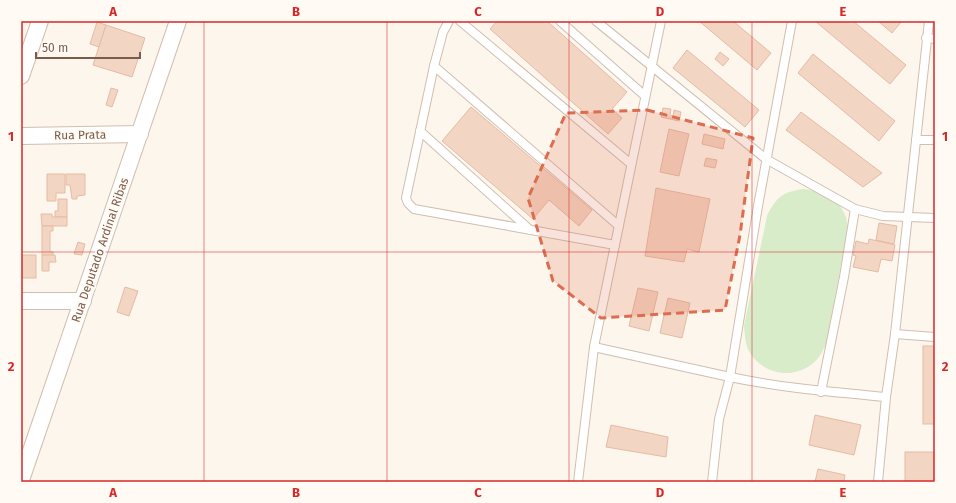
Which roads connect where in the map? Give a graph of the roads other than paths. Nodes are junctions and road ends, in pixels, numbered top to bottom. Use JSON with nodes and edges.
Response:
{"nodes":[{"id":1,"x":40,"y":21,"type":"edge"},
{"id":2,"x":178,"y":21,"type":"edge"},
{"id":3,"x":449,"y":21,"type":"edge"},
{"id":4,"x":460,"y":21,"type":"edge"},
{"id":5,"x":560,"y":21,"type":"edge"},
{"id":6,"x":596,"y":21,"type":"edge"},
{"id":7,"x":661,"y":21,"type":"edge"},
{"id":8,"x":792,"y":21,"type":"edge"},
{"id":9,"x":929,"y":21,"type":"edge"},
{"id":10,"x":931,"y":38,"type":"edge"},
{"id":11,"x":434,"y":66,"type":"junction"},
{"id":12,"x":652,"y":66,"type":"junction"},
{"id":13,"x":21,"y":76,"type":"edge"},
{"id":14,"x":645,"y":96,"type":"junction"},
{"id":15,"x":420,"y":131,"type":"junction"},
{"id":16,"x":140,"y":134,"type":"junction"},
{"id":17,"x":21,"y":136,"type":"edge"},
{"id":18,"x":916,"y":140,"type":"junction"},
{"id":19,"x":935,"y":140,"type":"edge"},
{"id":20,"x":766,"y":159,"type":"junction"},
{"id":21,"x":631,"y":164,"type":"junction"},
{"id":22,"x":855,"y":209,"type":"junction"},
{"id":23,"x":907,"y":217,"type":"junction"},
{"id":24,"x":935,"y":218,"type":"edge"},
{"id":25,"x":619,"y":226,"type":"junction"},
{"id":26,"x":531,"y":230,"type":"junction"},
{"id":27,"x":615,"y":245,"type":"junction"},
{"id":28,"x":21,"y":301,"type":"edge"},
{"id":29,"x":83,"y":301,"type":"junction"},
{"id":30,"x":894,"y":334,"type":"junction"},
{"id":31,"x":935,"y":337,"type":"edge"},
{"id":32,"x":594,"y":347,"type":"junction"},
{"id":33,"x":730,"y":377,"type":"junction"},
{"id":34,"x":821,"y":392,"type":"junction"},
{"id":35,"x":886,"y":397,"type":"junction"},
{"id":36,"x":21,"y":480,"type":"edge"},
{"id":37,"x":578,"y":482,"type":"edge"},
{"id":38,"x":712,"y":482,"type":"edge"},
{"id":39,"x":878,"y":482,"type":"edge"}],
"edges":[{"from":1,"to":13,"type":"street"},
{"from":2,"to":16,"type":"street","name":"Rua Deputado Ardinal Ribas"},
{"from":3,"to":11,"type":"lane"},
{"from":4,"to":21,"type":"lane"},
{"from":5,"to":14,"type":"lane"},
{"from":6,"to":12,"type":"lane"},
{"from":7,"to":12,"type":"lane"},
{"from":8,"to":20,"type":"lane"},
{"from":9,"to":10,"type":"lane"},
{"from":10,"to":18,"type":"lane"},
{"from":11,"to":15,"type":"lane"},
{"from":11,"to":25,"type":"lane"},
{"from":12,"to":14,"type":"lane"},
{"from":12,"to":20,"type":"lane"},
{"from":14,"to":21,"type":"lane"},
{"from":15,"to":26,"type":"lane"},
{"from":15,"to":26,"type":"lane"},
{"from":16,"to":17,"type":"street","name":"Rua Prata"},
{"from":16,"to":29,"type":"street","name":"Rua Deputado Ardinal Ribas"},
{"from":18,"to":19,"type":"lane"},
{"from":18,"to":23,"type":"lane"},
{"from":20,"to":22,"type":"lane"},
{"from":20,"to":33,"type":"lane"},
{"from":21,"to":25,"type":"lane"},
{"from":22,"to":23,"type":"lane"},
{"from":22,"to":34,"type":"lane"},
{"from":23,"to":24,"type":"lane"},
{"from":23,"to":30,"type":"lane"},
{"from":25,"to":27,"type":"lane"},
{"from":26,"to":27,"type":"lane"},
{"from":27,"to":32,"type":"lane"},
{"from":28,"to":29,"type":"street"},
{"from":29,"to":36,"type":"street","name":"Rua Deputado Ardinal Ribas"},
{"from":30,"to":31,"type":"lane"},
{"from":30,"to":35,"type":"lane"},
{"from":32,"to":33,"type":"lane"},
{"from":32,"to":37,"type":"lane"},
{"from":33,"to":34,"type":"lane"},
{"from":33,"to":38,"type":"lane"},
{"from":34,"to":35,"type":"lane"},
{"from":35,"to":39,"type":"lane"}]}
